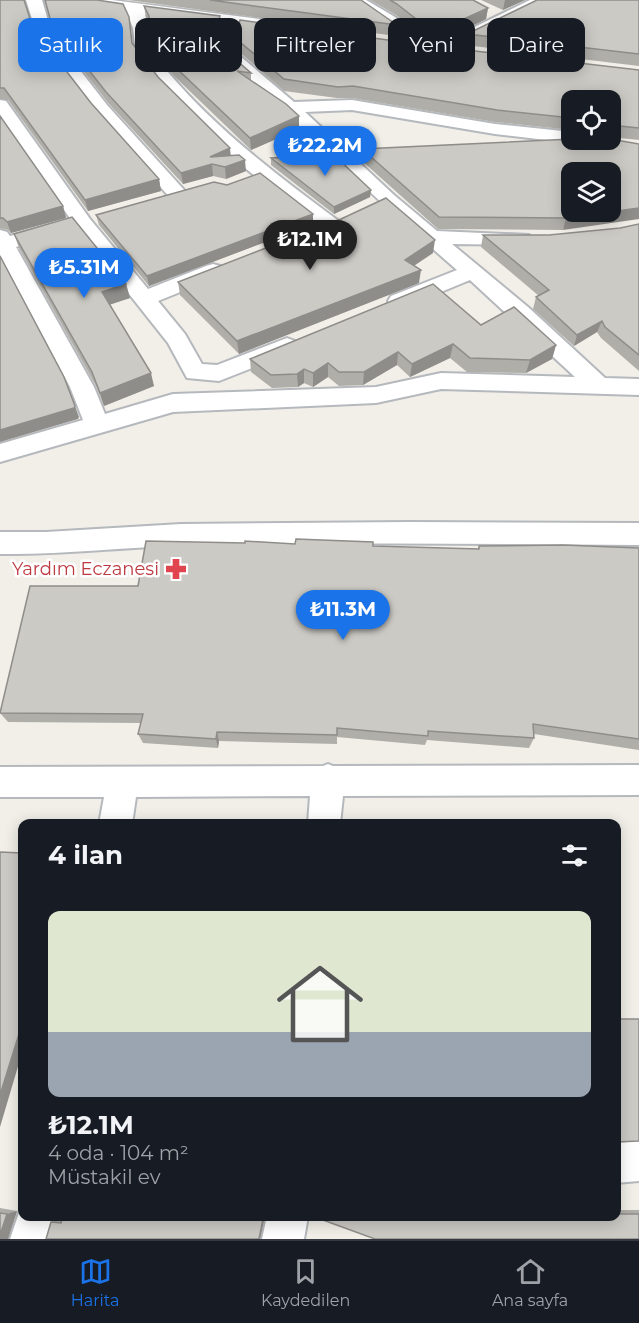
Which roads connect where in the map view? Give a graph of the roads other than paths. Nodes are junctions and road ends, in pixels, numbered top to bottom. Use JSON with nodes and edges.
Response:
{"nodes":[{"id":1,"x":34,"y":0,"type":"edge"},
{"id":2,"x":71,"y":0,"type":"edge"},
{"id":3,"x":355,"y":0,"type":"edge"},
{"id":4,"x":542,"y":0,"type":"edge"},
{"id":5,"x":133,"y":9,"type":"junction"},
{"id":6,"x":483,"y":10,"type":"edge"},
{"id":7,"x":208,"y":18,"type":"edge"},
{"id":8,"x":502,"y":18,"type":"joint"},
{"id":9,"x":388,"y":19,"type":"edge"},
{"id":10,"x":242,"y":66,"type":"edge"},
{"id":11,"x":0,"y":105,"type":"edge"},
{"id":12,"x":290,"y":107,"type":"junction"},
{"id":13,"x":561,"y":137,"type":"edge"},
{"id":14,"x":561,"y":140,"type":"edge"},
{"id":15,"x":500,"y":148,"type":"edge"},
{"id":16,"x":337,"y":153,"type":"junction"},
{"id":17,"x":359,"y":153,"type":"dead end"},
{"id":18,"x":263,"y":174,"type":"junction"},
{"id":19,"x":244,"y":181,"type":"edge"},
{"id":20,"x":157,"y":202,"type":"edge"},
{"id":21,"x":360,"y":212,"type":"junction"},
{"id":22,"x":104,"y":217,"type":"edge"},
{"id":23,"x":82,"y":223,"type":"junction"},
{"id":24,"x":311,"y":234,"type":"edge"},
{"id":25,"x":434,"y":237,"type":"junction"},
{"id":26,"x":539,"y":240,"type":"edge"},
{"id":27,"x":2,"y":241,"type":"edge"},
{"id":28,"x":233,"y":264,"type":"edge"},
{"id":29,"x":471,"y":272,"type":"junction"},
{"id":30,"x":144,"y":298,"type":"junction"},
{"id":31,"x":384,"y":307,"type":"edge"},
{"id":32,"x":307,"y":338,"type":"edge"},
{"id":33,"x":195,"y":372,"type":"junction"},
{"id":34,"x":600,"y":387,"type":"junction"},
{"id":35,"x":639,"y":387,"type":"edge"},
{"id":36,"x":173,"y":403,"type":"junction"},
{"id":37,"x":98,"y":426,"type":"junction"},
{"id":38,"x":0,"y":453,"type":"edge"},
{"id":39,"x":639,"y":534,"type":"edge"},
{"id":40,"x":0,"y":543,"type":"edge"},
{"id":41,"x":328,"y":779,"type":"junction"},
{"id":42,"x":639,"y":780,"type":"edge"},
{"id":43,"x":0,"y":782,"type":"edge"},
{"id":44,"x":123,"y":782,"type":"junction"},
{"id":45,"x":116,"y":819,"type":"edge"},
{"id":46,"x":324,"y":819,"type":"edge"},
{"id":47,"x":639,"y":1161,"type":"edge"},
{"id":48,"x":621,"y":1163,"type":"edge"},
{"id":49,"x":37,"y":1221,"type":"edge"},
{"id":50,"x":287,"y":1221,"type":"edge"},
{"id":51,"x":32,"y":1239,"type":"edge"},
{"id":52,"x":283,"y":1239,"type":"edge"}],
"edges":[{"from":1,"to":20,"type":"street"},
{"from":2,"to":5,"type":"street"},
{"from":3,"to":9,"type":"street"},
{"from":4,"to":8,"type":"street"},
{"from":5,"to":7,"type":"street"},
{"from":5,"to":18,"type":"street"},
{"from":6,"to":8,"type":"street"},
{"from":10,"to":12,"type":"street"},
{"from":11,"to":23,"type":"street"},
{"from":12,"to":13,"type":"street"},
{"from":12,"to":16,"type":"street"},
{"from":14,"to":15,"type":"street"},
{"from":16,"to":17,"type":"street"},
{"from":16,"to":21,"type":"street"},
{"from":18,"to":19,"type":"street"},
{"from":18,"to":21,"type":"street"},
{"from":21,"to":24,"type":"street"},
{"from":21,"to":25,"type":"street"},
{"from":22,"to":23,"type":"street"},
{"from":23,"to":27,"type":"street"},
{"from":23,"to":30,"type":"street"},
{"from":25,"to":26,"type":"street"},
{"from":25,"to":29,"type":"street"},
{"from":27,"to":37,"type":"street"},
{"from":28,"to":30,"type":"street"},
{"from":29,"to":31,"type":"street"},
{"from":29,"to":34,"type":"street"},
{"from":30,"to":33,"type":"street"},
{"from":32,"to":33,"type":"street"},
{"from":33,"to":36,"type":"street"},
{"from":34,"to":35,"type":"street"},
{"from":34,"to":36,"type":"street"},
{"from":36,"to":37,"type":"street"},
{"from":37,"to":38,"type":"street"},
{"from":39,"to":40,"type":"street"},
{"from":41,"to":42,"type":"street"},
{"from":41,"to":44,"type":"street"},
{"from":41,"to":46,"type":"street"},
{"from":43,"to":44,"type":"street"},
{"from":44,"to":45,"type":"street"},
{"from":47,"to":48,"type":"street"},
{"from":49,"to":51,"type":"street"},
{"from":50,"to":52,"type":"street"}]}
